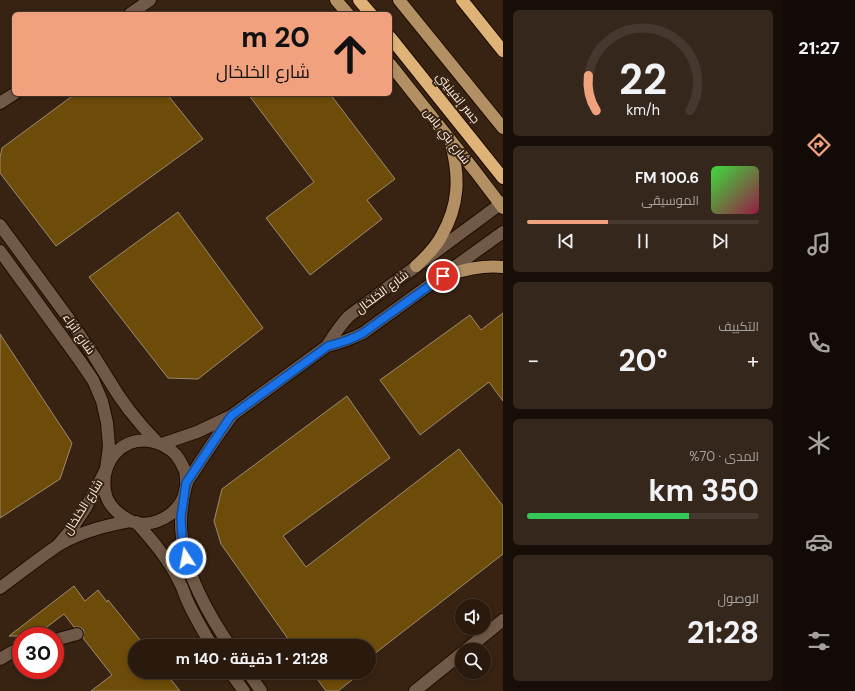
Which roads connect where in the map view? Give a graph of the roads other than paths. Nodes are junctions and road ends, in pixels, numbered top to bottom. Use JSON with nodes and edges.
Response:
{"nodes":[{"id":1,"x":150,"y":0,"type":"edge"},
{"id":2,"x":336,"y":0,"type":"edge"},
{"id":3,"x":359,"y":0,"type":"edge"},
{"id":4,"x":399,"y":0,"type":"edge"},
{"id":5,"x":462,"y":0,"type":"edge"},
{"id":6,"x":133,"y":12,"type":"edge"},
{"id":7,"x":346,"y":12,"type":"edge"},
{"id":8,"x":369,"y":12,"type":"edge"},
{"id":9,"x":392,"y":39,"type":"edge"},
{"id":10,"x":503,"y":51,"type":"edge"},
{"id":11,"x":503,"y":54,"type":"edge"},
{"id":12,"x":392,"y":66,"type":"edge"},
{"id":13,"x":12,"y":95,"type":"edge"},
{"id":14,"x":0,"y":103,"type":"edge"},
{"id":15,"x":503,"y":128,"type":"edge"},
{"id":16,"x":450,"y":139,"type":"junction"},
{"id":17,"x":503,"y":178,"type":"edge"},
{"id":18,"x":502,"y":205,"type":"edge"},
{"id":19,"x":0,"y":225,"type":"edge"},
{"id":20,"x":503,"y":232,"type":"edge"},
{"id":21,"x":0,"y":251,"type":"edge"},
{"id":22,"x":416,"y":266,"type":"junction"},
{"id":23,"x":503,"y":267,"type":"edge"},
{"id":24,"x":443,"y":276,"type":"junction"},
{"id":25,"x":328,"y":346,"type":"junction"},
{"id":26,"x":231,"y":416,"type":"junction"},
{"id":27,"x":159,"y":443,"type":"junction"},
{"id":28,"x":106,"y":469,"type":"junction"},
{"id":29,"x":186,"y":483,"type":"junction"},
{"id":30,"x":183,"y":497,"type":"junction"},
{"id":31,"x":133,"y":522,"type":"junction"},
{"id":32,"x":58,"y":545,"type":"junction"},
{"id":33,"x":0,"y":588,"type":"edge"},
{"id":34,"x":503,"y":620,"type":"edge"},
{"id":35,"x":78,"y":634,"type":"dead end"},
{"id":36,"x":64,"y":638,"type":"edge"},
{"id":37,"x":208,"y":639,"type":"edge"},
{"id":38,"x":226,"y":639,"type":"edge"},
{"id":39,"x":475,"y":643,"type":"edge"},
{"id":40,"x":12,"y":652,"type":"edge"},
{"id":41,"x":0,"y":659,"type":"edge"},
{"id":42,"x":455,"y":659,"type":"edge"},
{"id":43,"x":235,"y":679,"type":"edge"},
{"id":44,"x":253,"y":679,"type":"edge"},
{"id":45,"x":244,"y":691,"type":"edge"},
{"id":46,"x":261,"y":691,"type":"edge"},
{"id":47,"x":415,"y":691,"type":"edge"}],
"edges":[{"from":1,"to":6,"type":"street"},
{"from":2,"to":7,"type":"main road"},
{"from":3,"to":8,"type":"highway"},
{"from":4,"to":15,"type":"main road"},
{"from":5,"to":10,"type":"highway","bridge":true},
{"from":5,"to":11,"type":"street"},
{"from":9,"to":17,"type":"highway","name":"جسر إنفينيتي"},
{"from":12,"to":16,"type":"main road","name":"شارع بني ياس"},
{"from":13,"to":14,"type":"street"},
{"from":16,"to":18,"type":"main road","name":"شارع بني ياس"},
{"from":16,"to":22,"type":"main road"},
{"from":18,"to":22,"type":"street","name":"شارع الخلخال"},
{"from":19,"to":27,"type":"street","name":"شارع اثراء"},
{"from":20,"to":24,"type":"street","name":"شارع الخلخال"},
{"from":21,"to":28,"type":"street","name":"شارع اثراء"},
{"from":22,"to":25,"type":"street","name":"شارع الخلخال"},
{"from":23,"to":24,"type":"main road"},
{"from":24,"to":25,"type":"street","name":"شارع الخلخال"},
{"from":25,"to":26,"type":"street","name":"شارع الخلخال"},
{"from":26,"to":27,"type":"street","name":"شارع الخلخال"},
{"from":26,"to":29,"type":"street","name":"شارع الخلخال"},
{"from":27,"to":28,"type":"street"},
{"from":27,"to":29,"type":"street"},
{"from":28,"to":31,"type":"street"},
{"from":28,"to":32,"type":"street","name":"شارع الخلخال"},
{"from":29,"to":30,"type":"street"},
{"from":30,"to":31,"type":"street"},
{"from":30,"to":38,"type":"street"},
{"from":31,"to":32,"type":"street","name":"شارع الخلخال"},
{"from":31,"to":37,"type":"street"},
{"from":32,"to":33,"type":"street","name":"شارع الخلخال"},
{"from":34,"to":39,"type":"street"},
{"from":35,"to":36,"type":"street"},
{"from":40,"to":41,"type":"street"},
{"from":42,"to":47,"type":"street"},
{"from":43,"to":45,"type":"street"},
{"from":44,"to":46,"type":"street"}]}
